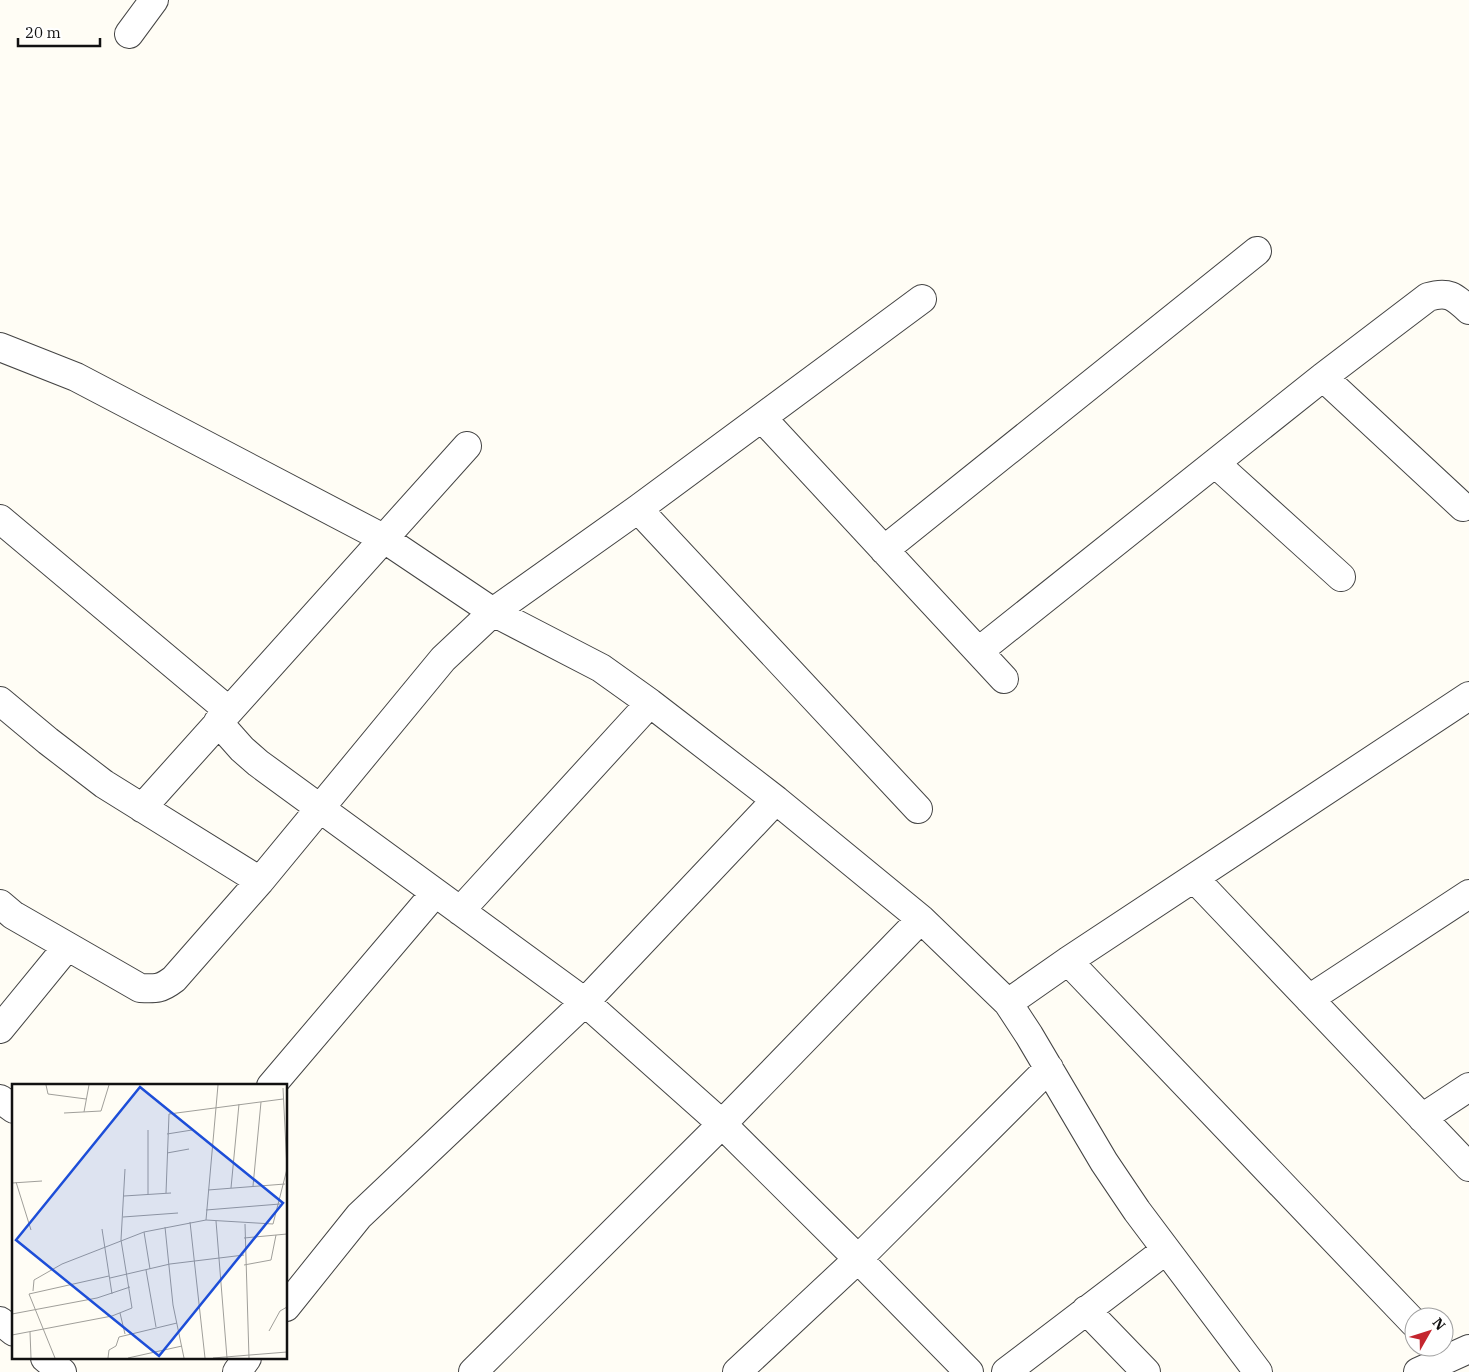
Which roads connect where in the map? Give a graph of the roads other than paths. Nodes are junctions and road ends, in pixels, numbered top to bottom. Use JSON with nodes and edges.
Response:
{"nodes":[{"id":1,"x":154,"y":0,"type":"edge"},
{"id":2,"x":129,"y":34,"type":"dead end"},
{"id":3,"x":1257,"y":250,"type":"dead end"},
{"id":4,"x":922,"y":299,"type":"dead end"},
{"id":5,"x":1469,"y":310,"type":"edge"},
{"id":6,"x":0,"y":348,"type":"edge"},
{"id":7,"x":1323,"y":377,"type":"junction"},
{"id":8,"x":762,"y":418,"type":"junction"},
{"id":9,"x":466,"y":446,"type":"dead end"},
{"id":10,"x":1215,"y":463,"type":"junction"},
{"id":11,"x":1463,"y":507,"type":"dead end"},
{"id":12,"x":638,"y":509,"type":"junction"},
{"id":13,"x":0,"y":518,"type":"edge"},
{"id":14,"x":383,"y":538,"type":"junction"},
{"id":15,"x":884,"y":550,"type":"junction"},
{"id":16,"x":1341,"y":577,"type":"dead end"},
{"id":17,"x":493,"y":612,"type":"junction"},
{"id":18,"x":979,"y":651,"type":"junction"},
{"id":19,"x":1004,"y":679,"type":"dead end"},
{"id":20,"x":1469,"y":696,"type":"edge"},
{"id":21,"x":0,"y":701,"type":"edge"},
{"id":22,"x":650,"y":702,"type":"junction"},
{"id":23,"x":224,"y":716,"type":"junction"},
{"id":24,"x":776,"y":800,"type":"junction"},
{"id":25,"x":142,"y":808,"type":"junction"},
{"id":26,"x":319,"y":809,"type":"junction"},
{"id":27,"x":918,"y":809,"type":"dead end"},
{"id":28,"x":1194,"y":878,"type":"junction"},
{"id":29,"x":260,"y":881,"type":"junction"},
{"id":30,"x":435,"y":893,"type":"junction"},
{"id":31,"x":1469,"y":894,"type":"edge"},
{"id":32,"x":0,"y":904,"type":"edge"},
{"id":33,"x":460,"y":911,"type":"junction"},
{"id":34,"x":921,"y":919,"type":"junction"},
{"id":35,"x":68,"y":947,"type":"junction"},
{"id":36,"x":1068,"y":961,"type":"junction"},
{"id":37,"x":1310,"y":1000,"type":"junction"},
{"id":38,"x":585,"y":1002,"type":"junction"},
{"id":39,"x":1008,"y":1003,"type":"junction"},
{"id":40,"x":0,"y":1029,"type":"edge"},
{"id":41,"x":1049,"y":1068,"type":"junction"},
{"id":42,"x":273,"y":1084,"type":"edge"},
{"id":43,"x":1469,"y":1087,"type":"edge"},
{"id":44,"x":0,"y":1099,"type":"edge"},
{"id":45,"x":12,"y":1108,"type":"edge"},
{"id":46,"x":1422,"y":1118,"type":"junction"},
{"id":47,"x":722,"y":1124,"type":"junction"},
{"id":48,"x":1469,"y":1167,"type":"edge"},
{"id":49,"x":1166,"y":1250,"type":"junction"},
{"id":50,"x":858,"y":1259,"type":"junction"},
{"id":51,"x":288,"y":1305,"type":"edge"},
{"id":52,"x":1086,"y":1310,"type":"junction"},
{"id":53,"x":1404,"y":1313,"type":"edge"},
{"id":54,"x":0,"y":1321,"type":"edge"},
{"id":55,"x":12,"y":1330,"type":"edge"},
{"id":56,"x":1443,"y":1357,"type":"edge"},
{"id":57,"x":47,"y":1360,"type":"edge"},
{"id":58,"x":246,"y":1360,"type":"edge"},
{"id":59,"x":62,"y":1372,"type":"edge"},
{"id":60,"x":237,"y":1372,"type":"edge"},
{"id":61,"x":473,"y":1372,"type":"edge"},
{"id":62,"x":737,"y":1372,"type":"edge"},
{"id":63,"x":969,"y":1372,"type":"edge"},
{"id":64,"x":1006,"y":1372,"type":"edge"},
{"id":65,"x":1146,"y":1372,"type":"edge"},
{"id":66,"x":1258,"y":1372,"type":"edge"},
{"id":67,"x":1418,"y":1372,"type":"edge"}],
"edges":[{"from":1,"to":2,"type":"street"},
{"from":3,"to":15,"type":"street"},
{"from":4,"to":8,"type":"street"},
{"from":5,"to":7,"type":"street"},
{"from":6,"to":14,"type":"street"},
{"from":7,"to":10,"type":"street"},
{"from":7,"to":11,"type":"street"},
{"from":8,"to":12,"type":"street"},
{"from":8,"to":15,"type":"street"},
{"from":9,"to":14,"type":"street"},
{"from":10,"to":16,"type":"street"},
{"from":10,"to":18,"type":"street"},
{"from":12,"to":17,"type":"street"},
{"from":12,"to":27,"type":"street"},
{"from":13,"to":23,"type":"street"},
{"from":14,"to":17,"type":"street"},
{"from":14,"to":23,"type":"street"},
{"from":15,"to":18,"type":"street"},
{"from":17,"to":22,"type":"street"},
{"from":17,"to":26,"type":"street"},
{"from":18,"to":19,"type":"street"},
{"from":20,"to":28,"type":"street"},
{"from":21,"to":25,"type":"street"},
{"from":22,"to":24,"type":"street"},
{"from":22,"to":33,"type":"street"},
{"from":23,"to":25,"type":"street"},
{"from":23,"to":26,"type":"street"},
{"from":24,"to":34,"type":"street"},
{"from":24,"to":38,"type":"street"},
{"from":25,"to":29,"type":"street"},
{"from":26,"to":29,"type":"street"},
{"from":26,"to":30,"type":"street"},
{"from":28,"to":36,"type":"street"},
{"from":28,"to":37,"type":"street"},
{"from":29,"to":35,"type":"street"},
{"from":30,"to":33,"type":"street"},
{"from":30,"to":42,"type":"street"},
{"from":31,"to":37,"type":"street"},
{"from":32,"to":35,"type":"street"},
{"from":33,"to":38,"type":"street"},
{"from":34,"to":39,"type":"street"},
{"from":34,"to":47,"type":"street"},
{"from":35,"to":40,"type":"street"},
{"from":36,"to":39,"type":"street"},
{"from":36,"to":53,"type":"street"},
{"from":37,"to":46,"type":"street"},
{"from":38,"to":47,"type":"street"},
{"from":38,"to":51,"type":"street"},
{"from":39,"to":41,"type":"street"},
{"from":41,"to":49,"type":"street"},
{"from":41,"to":50,"type":"street"},
{"from":43,"to":46,"type":"street"},
{"from":44,"to":45,"type":"street"},
{"from":46,"to":48,"type":"street"},
{"from":47,"to":50,"type":"street"},
{"from":47,"to":61,"type":"street"},
{"from":49,"to":52,"type":"street"},
{"from":49,"to":66,"type":"street"},
{"from":50,"to":62,"type":"street"},
{"from":50,"to":63,"type":"street"},
{"from":52,"to":64,"type":"street"},
{"from":52,"to":65,"type":"street"},
{"from":54,"to":55,"type":"street"},
{"from":56,"to":67,"type":"street"},
{"from":57,"to":59,"type":"street"},
{"from":58,"to":60,"type":"street"}]}
